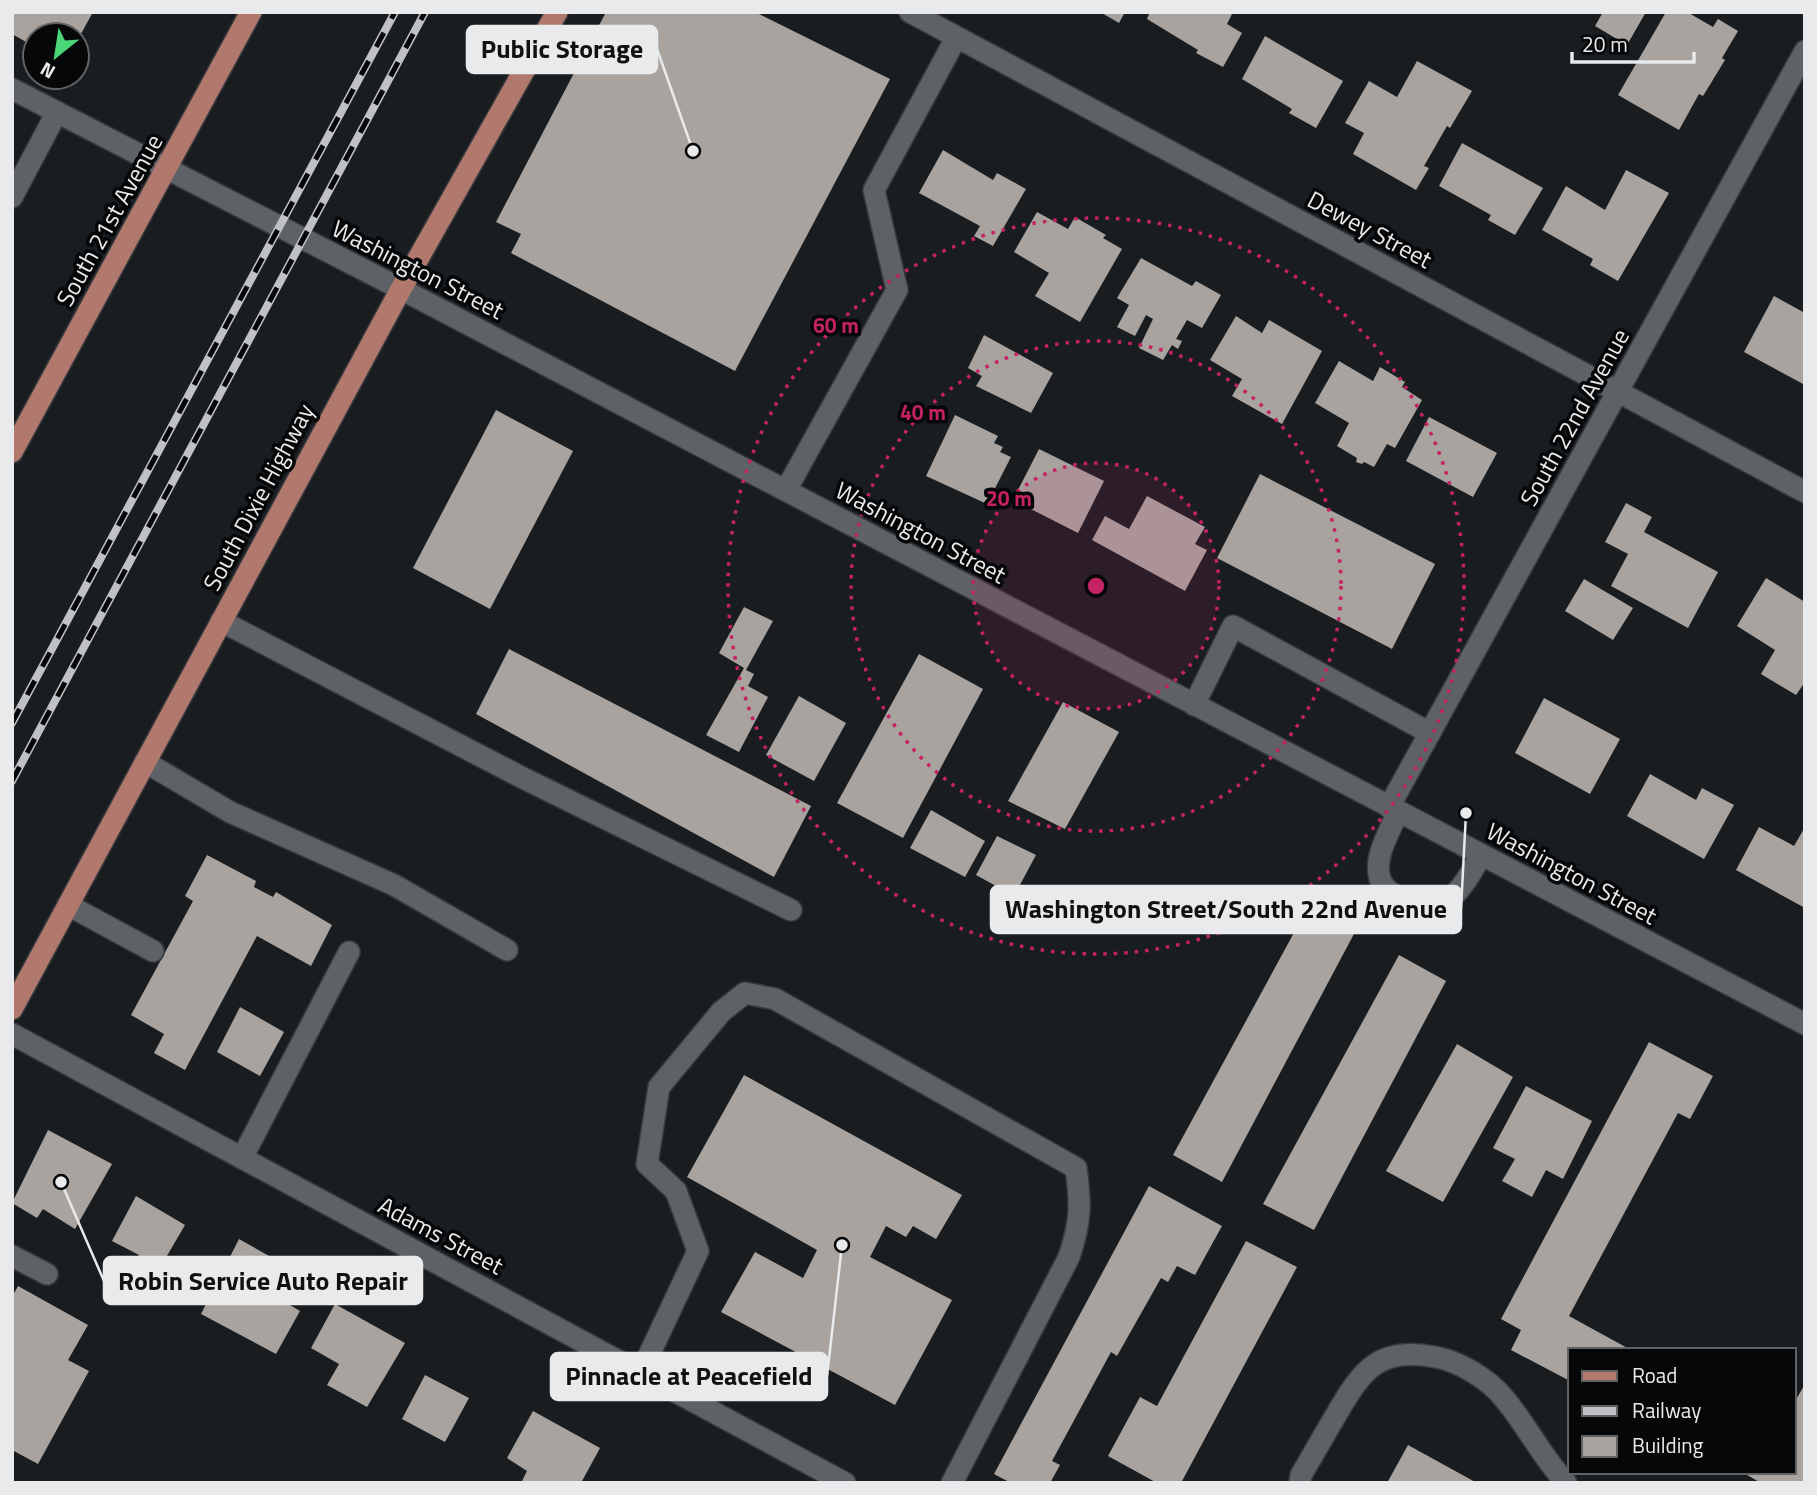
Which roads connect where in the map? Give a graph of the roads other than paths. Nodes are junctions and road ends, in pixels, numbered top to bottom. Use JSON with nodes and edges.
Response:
{"nodes":[{"id":1,"x":251,"y":12,"type":"edge"},
{"id":2,"x":557,"y":12,"type":"edge"},
{"id":3,"x":909,"y":12,"type":"edge"},
{"id":4,"x":956,"y":38,"type":"junction"},
{"id":5,"x":1805,"y":51,"type":"edge"},
{"id":6,"x":12,"y":89,"type":"edge"},
{"id":7,"x":57,"y":112,"type":"junction"},
{"id":8,"x":167,"y":169,"type":"junction"},
{"id":9,"x":12,"y":197,"type":"edge"},
{"id":10,"x":401,"y":289,"type":"junction"},
{"id":11,"x":1617,"y":393,"type":"junction"},
{"id":12,"x":12,"y":452,"type":"edge"},
{"id":13,"x":786,"y":491,"type":"junction"},
{"id":14,"x":1805,"y":492,"type":"edge"},
{"id":15,"x":221,"y":621,"type":"junction"},
{"id":16,"x":1194,"y":705,"type":"junction"},
{"id":17,"x":1430,"y":733,"type":"junction"},
{"id":18,"x":145,"y":762,"type":"junction"},
{"id":19,"x":1394,"y":810,"type":"junction"},
{"id":20,"x":1481,"y":855,"type":"junction"},
{"id":21,"x":68,"y":905,"type":"junction"},
{"id":22,"x":790,"y":910,"type":"dead end"},
{"id":23,"x":507,"y":950,"type":"dead end"},
{"id":24,"x":153,"y":951,"type":"dead end"},
{"id":25,"x":349,"y":952,"type":"dead end"},
{"id":26,"x":12,"y":1009,"type":"edge"},
{"id":27,"x":1805,"y":1024,"type":"edge"},
{"id":28,"x":12,"y":1034,"type":"edge"},
{"id":29,"x":242,"y":1158,"type":"junction"},
{"id":30,"x":12,"y":1256,"type":"edge"},
{"id":31,"x":47,"y":1274,"type":"dead end"},
{"id":32,"x":640,"y":1372,"type":"junction"},
{"id":33,"x":845,"y":1483,"type":"edge"},
{"id":34,"x":952,"y":1483,"type":"edge"},
{"id":35,"x":1300,"y":1483,"type":"edge"},
{"id":36,"x":1566,"y":1483,"type":"edge"}],
"edges":[{"from":1,"to":8,"type":"main road","name":"South 21st Avenue"},
{"from":2,"to":10,"type":"main road","name":"South Dixie Highway"},
{"from":3,"to":4,"type":"street","name":"Dewey Street"},
{"from":4,"to":11,"type":"street","name":"Dewey Street"},
{"from":4,"to":13,"type":"street"},
{"from":5,"to":11,"type":"street","name":"South 22nd Avenue"},
{"from":6,"to":7,"type":"street","name":"Washington Street"},
{"from":7,"to":8,"type":"street","name":"Washington Street"},
{"from":7,"to":9,"type":"street"},
{"from":8,"to":10,"type":"street","name":"Washington Street"},
{"from":8,"to":12,"type":"main road","name":"South 21st Avenue"},
{"from":10,"to":13,"type":"street","name":"Washington Street"},
{"from":10,"to":15,"type":"main road","name":"South Dixie Highway"},
{"from":11,"to":14,"type":"street","name":"Dewey Street"},
{"from":11,"to":17,"type":"street","name":"South 22nd Avenue"},
{"from":13,"to":16,"type":"street","name":"Washington Street"},
{"from":15,"to":18,"type":"main road","name":"South Dixie Highway"},
{"from":15,"to":22,"type":"street"},
{"from":16,"to":17,"type":"street"},
{"from":16,"to":19,"type":"street","name":"Washington Street"},
{"from":17,"to":19,"type":"street","name":"South 22nd Avenue"},
{"from":18,"to":21,"type":"main road","name":"South Dixie Highway"},
{"from":18,"to":23,"type":"street"},
{"from":19,"to":20,"type":"street","name":"Washington Street"},
{"from":19,"to":20,"type":"street","name":"South 22nd Avenue"},
{"from":20,"to":27,"type":"street","name":"Washington Street"},
{"from":21,"to":24,"type":"street"},
{"from":21,"to":26,"type":"main road","name":"South Dixie Highway"},
{"from":25,"to":29,"type":"street"},
{"from":28,"to":29,"type":"street","name":"Adams Street"},
{"from":29,"to":32,"type":"street","name":"Adams Street"},
{"from":30,"to":31,"type":"street"},
{"from":32,"to":33,"type":"street","name":"Adams Street"},
{"from":32,"to":34,"type":"street"},
{"from":35,"to":36,"type":"street"}]}
